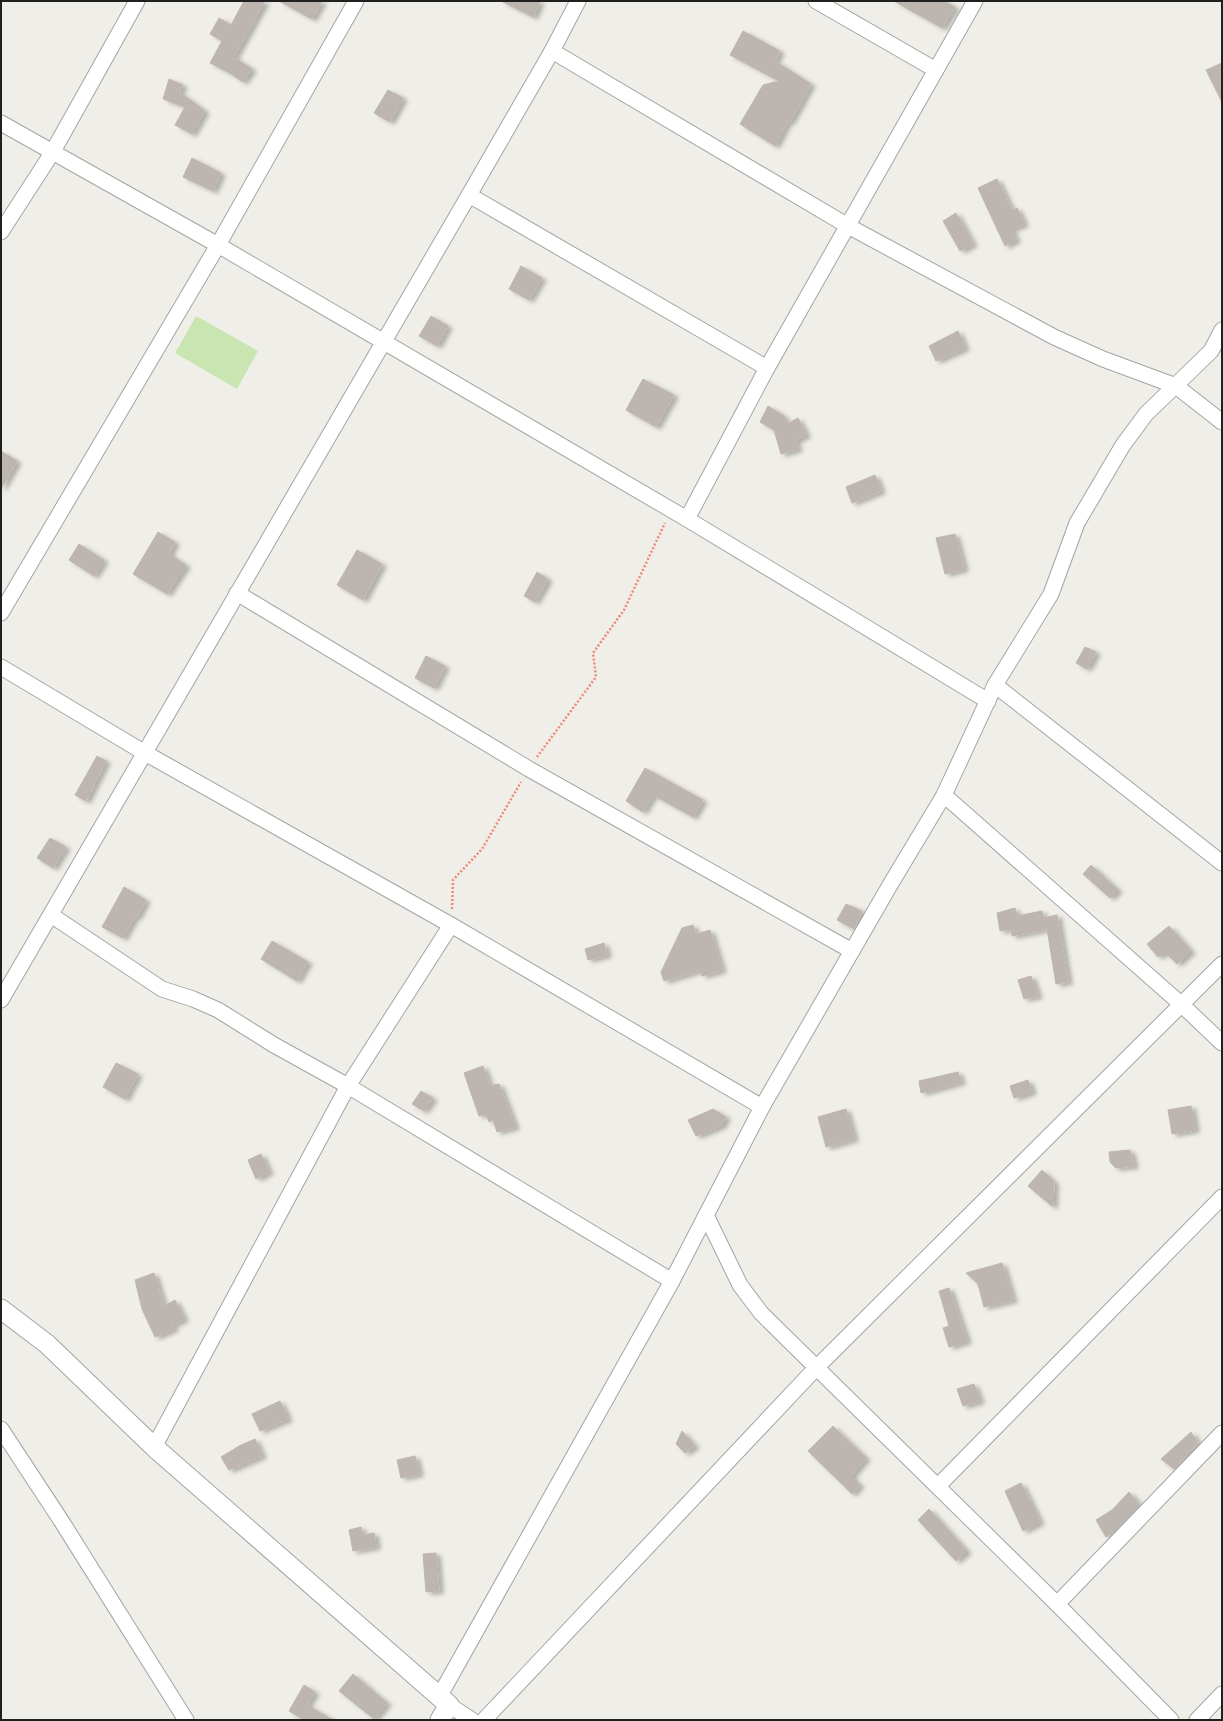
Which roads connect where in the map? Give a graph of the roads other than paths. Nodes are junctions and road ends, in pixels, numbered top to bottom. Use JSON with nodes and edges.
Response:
{"nodes":[{"id":1,"x":138,"y":1,"type":"edge"},
{"id":2,"x":356,"y":1,"type":"edge"},
{"id":3,"x":578,"y":1,"type":"edge"},
{"id":4,"x":816,"y":1,"type":"edge"},
{"id":5,"x":975,"y":1,"type":"edge"},
{"id":6,"x":552,"y":51,"type":"junction"},
{"id":7,"x":936,"y":70,"type":"junction"},
{"id":8,"x":1,"y":123,"type":"edge"},
{"id":9,"x":52,"y":152,"type":"junction"},
{"id":10,"x":469,"y":195,"type":"junction"},
{"id":11,"x":848,"y":226,"type":"junction"},
{"id":12,"x":1,"y":232,"type":"edge"},
{"id":13,"x":218,"y":245,"type":"junction"},
{"id":14,"x":1222,"y":330,"type":"edge"},
{"id":15,"x":384,"y":342,"type":"junction"},
{"id":16,"x":767,"y":368,"type":"junction"},
{"id":17,"x":1176,"y":386,"type":"junction"},
{"id":18,"x":1222,"y":422,"type":"edge"},
{"id":19,"x":687,"y":519,"type":"junction"},
{"id":20,"x":237,"y":593,"type":"junction"},
{"id":21,"x":1,"y":613,"type":"edge"},
{"id":22,"x":1,"y":667,"type":"edge"},
{"id":23,"x":996,"y":685,"type":"junction"},
{"id":24,"x":988,"y":701,"type":"junction"},
{"id":25,"x":145,"y":753,"type":"junction"},
{"id":26,"x":944,"y":795,"type":"junction"},
{"id":27,"x":1222,"y":863,"type":"edge"},
{"id":28,"x":50,"y":915,"type":"junction"},
{"id":29,"x":451,"y":925,"type":"junction"},
{"id":30,"x":852,"y":951,"type":"junction"},
{"id":31,"x":1222,"y":964,"type":"edge"},
{"id":32,"x":1,"y":1000,"type":"edge"},
{"id":33,"x":1182,"y":1005,"type":"junction"},
{"id":34,"x":1222,"y":1043,"type":"edge"},
{"id":35,"x":348,"y":1086,"type":"junction"},
{"id":36,"x":762,"y":1107,"type":"junction"},
{"id":37,"x":1222,"y":1197,"type":"edge"},
{"id":38,"x":706,"y":1216,"type":"junction"},
{"id":39,"x":672,"y":1281,"type":"junction"},
{"id":40,"x":1,"y":1309,"type":"edge"},
{"id":41,"x":816,"y":1368,"type":"junction"},
{"id":42,"x":1,"y":1429,"type":"edge"},
{"id":43,"x":1222,"y":1433,"type":"edge"},
{"id":44,"x":154,"y":1447,"type":"junction"},
{"id":45,"x":938,"y":1486,"type":"junction"},
{"id":46,"x":1057,"y":1604,"type":"junction"},
{"id":47,"x":1222,"y":1694,"type":"edge"},
{"id":48,"x":443,"y":1707,"type":"edge"},
{"id":49,"x":186,"y":1720,"type":"edge"},
{"id":50,"x":472,"y":1720,"type":"edge"},
{"id":51,"x":484,"y":1720,"type":"edge"},
{"id":52,"x":1171,"y":1720,"type":"edge"},
{"id":53,"x":1197,"y":1720,"type":"edge"}],
"edges":[{"from":1,"to":9,"type":"street"},
{"from":2,"to":13,"type":"street"},
{"from":3,"to":6,"type":"street"},
{"from":4,"to":7,"type":"street"},
{"from":5,"to":7,"type":"street"},
{"from":6,"to":10,"type":"street"},
{"from":6,"to":11,"type":"street"},
{"from":7,"to":11,"type":"street"},
{"from":8,"to":9,"type":"street"},
{"from":9,"to":12,"type":"street"},
{"from":9,"to":13,"type":"street"},
{"from":10,"to":15,"type":"street"},
{"from":10,"to":16,"type":"street"},
{"from":11,"to":16,"type":"street"},
{"from":11,"to":17,"type":"street"},
{"from":13,"to":15,"type":"street"},
{"from":13,"to":21,"type":"street"},
{"from":14,"to":17,"type":"street"},
{"from":15,"to":19,"type":"street"},
{"from":15,"to":20,"type":"street"},
{"from":16,"to":19,"type":"street"},
{"from":17,"to":18,"type":"street"},
{"from":17,"to":23,"type":"street"},
{"from":19,"to":24,"type":"street"},
{"from":20,"to":25,"type":"street"},
{"from":20,"to":30,"type":"street"},
{"from":22,"to":25,"type":"street"},
{"from":23,"to":24,"type":"street"},
{"from":23,"to":27,"type":"street"},
{"from":24,"to":26,"type":"street"},
{"from":25,"to":28,"type":"street"},
{"from":25,"to":29,"type":"street"},
{"from":26,"to":30,"type":"street"},
{"from":26,"to":33,"type":"street"},
{"from":28,"to":32,"type":"street"},
{"from":28,"to":35,"type":"street"},
{"from":29,"to":35,"type":"street"},
{"from":29,"to":36,"type":"street"},
{"from":30,"to":36,"type":"street"},
{"from":31,"to":33,"type":"street"},
{"from":33,"to":34,"type":"street"},
{"from":33,"to":41,"type":"street"},
{"from":35,"to":39,"type":"street"},
{"from":35,"to":44,"type":"street"},
{"from":36,"to":38,"type":"street"},
{"from":37,"to":45,"type":"street"},
{"from":38,"to":39,"type":"street"},
{"from":38,"to":41,"type":"street"},
{"from":39,"to":48,"type":"street"},
{"from":40,"to":44,"type":"street"},
{"from":41,"to":45,"type":"street"},
{"from":41,"to":51,"type":"street"},
{"from":42,"to":49,"type":"street"},
{"from":43,"to":46,"type":"street"},
{"from":44,"to":48,"type":"street"},
{"from":45,"to":46,"type":"street"},
{"from":46,"to":52,"type":"street"},
{"from":47,"to":53,"type":"street"},
{"from":48,"to":50,"type":"street"}]}
